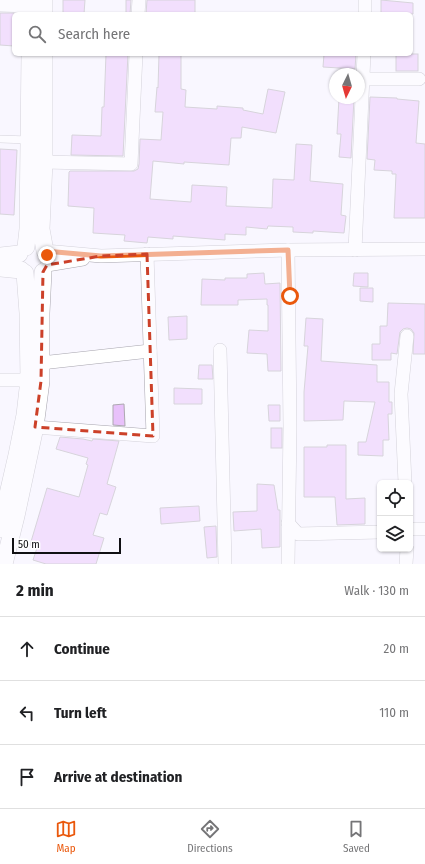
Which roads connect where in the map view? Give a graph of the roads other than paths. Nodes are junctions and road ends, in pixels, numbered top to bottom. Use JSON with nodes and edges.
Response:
{"nodes":[{"id":1,"x":139,"y":0,"type":"edge"},
{"id":2,"x":365,"y":0,"type":"edge"},
{"id":3,"x":0,"y":5,"type":"edge"},
{"id":4,"x":36,"y":7,"type":"edge"},
{"id":5,"x":138,"y":12,"type":"edge"},
{"id":6,"x":364,"y":12,"type":"edge"},
{"id":7,"x":30,"y":56,"type":"edge"},
{"id":8,"x":44,"y":56,"type":"edge"},
{"id":9,"x":136,"y":56,"type":"edge"},
{"id":10,"x":364,"y":56,"type":"edge"},
{"id":11,"x":364,"y":68,"type":"edge"},
{"id":12,"x":419,"y":78,"type":"dead end"},
{"id":13,"x":365,"y":79,"type":"edge"},
{"id":14,"x":363,"y":104,"type":"edge"},
{"id":15,"x":0,"y":139,"type":"edge"},
{"id":16,"x":29,"y":140,"type":"junction"},
{"id":17,"x":44,"y":162,"type":"junction"},
{"id":18,"x":425,"y":249,"type":"edge"},
{"id":19,"x":288,"y":250,"type":"junction"},
{"id":20,"x":355,"y":250,"type":"junction"},
{"id":21,"x":147,"y":254,"type":"junction"},
{"id":22,"x":0,"y":256,"type":"edge"},
{"id":23,"x":23,"y":261,"type":"junction"},
{"id":24,"x":45,"y":263,"type":"junction"},
{"id":25,"x":0,"y":268,"type":"edge"},
{"id":26,"x":407,"y":336,"type":"dead end"},
{"id":27,"x":220,"y":350,"type":"dead end"},
{"id":28,"x":150,"y":351,"type":"junction"},
{"id":29,"x":41,"y":363,"type":"junction"},
{"id":30,"x":0,"y":380,"type":"edge"},
{"id":31,"x":29,"y":380,"type":"junction"},
{"id":32,"x":35,"y":427,"type":"junction"},
{"id":33,"x":405,"y":480,"type":"edge"},
{"id":34,"x":5,"y":484,"type":"edge"},
{"id":35,"x":288,"y":523,"type":"junction"},
{"id":36,"x":0,"y":529,"type":"edge"},
{"id":37,"x":413,"y":529,"type":"edge"},
{"id":38,"x":425,"y":529,"type":"edge"},
{"id":39,"x":377,"y":532,"type":"edge"},
{"id":40,"x":407,"y":552,"type":"edge"},
{"id":41,"x":4,"y":564,"type":"edge"},
{"id":42,"x":225,"y":564,"type":"edge"},
{"id":43,"x":288,"y":564,"type":"edge"},
{"id":44,"x":406,"y":564,"type":"edge"}],
"edges":[{"from":1,"to":5,"type":"street"},
{"from":2,"to":6,"type":"street"},
{"from":3,"to":4,"type":"street"},
{"from":7,"to":16,"type":"street"},
{"from":8,"to":17,"type":"street"},
{"from":9,"to":17,"type":"street"},
{"from":10,"to":11,"type":"street"},
{"from":12,"to":13,"type":"street"},
{"from":14,"to":20,"type":"street"},
{"from":15,"to":16,"type":"lane"},
{"from":16,"to":23,"type":"street"},
{"from":17,"to":24,"type":"street"},
{"from":18,"to":20,"type":"street"},
{"from":19,"to":20,"type":"street"},
{"from":19,"to":21,"type":"street"},
{"from":19,"to":35,"type":"street"},
{"from":21,"to":24,"type":"street"},
{"from":21,"to":28,"type":"street"},
{"from":22,"to":23,"type":"street"},
{"from":23,"to":24,"type":"street"},
{"from":23,"to":24,"type":"street"},
{"from":23,"to":25,"type":"street"},
{"from":23,"to":31,"type":"street"},
{"from":24,"to":29,"type":"street"},
{"from":26,"to":33,"type":"street"},
{"from":27,"to":42,"type":"street"},
{"from":28,"to":29,"type":"street"},
{"from":28,"to":32,"type":"street"},
{"from":29,"to":32,"type":"street"},
{"from":30,"to":31,"type":"street"},
{"from":31,"to":34,"type":"street"},
{"from":32,"to":41,"type":"street"},
{"from":34,"to":36,"type":"street"},
{"from":35,"to":39,"type":"street"},
{"from":35,"to":43,"type":"street"},
{"from":37,"to":38,"type":"street"},
{"from":40,"to":44,"type":"street"}]}
